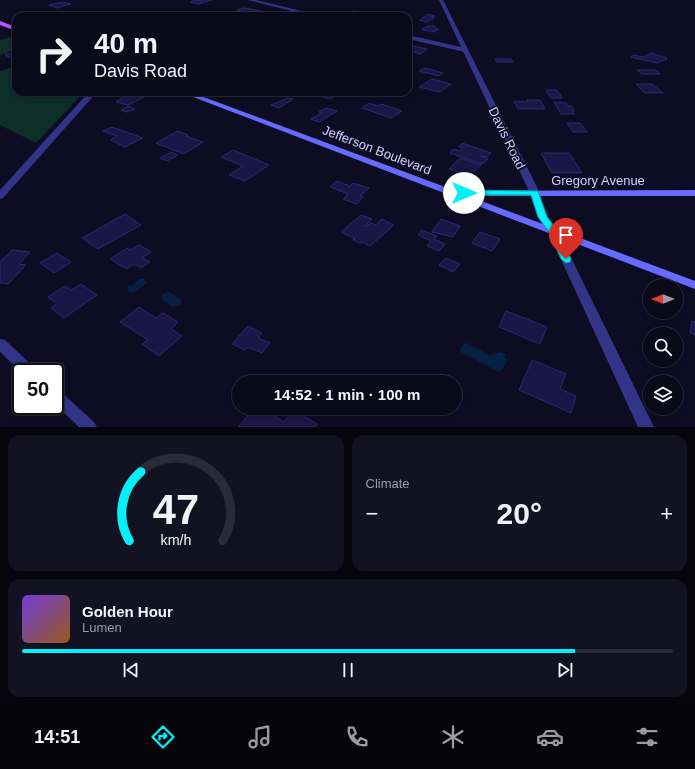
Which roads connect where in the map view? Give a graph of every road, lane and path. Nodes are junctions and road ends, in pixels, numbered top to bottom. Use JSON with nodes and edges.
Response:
{"nodes":[{"id":1,"x":250,"y":0,"type":"edge"},
{"id":2,"x":441,"y":0,"type":"edge"},
{"id":3,"x":302,"y":12,"type":"edge"},
{"id":4,"x":0,"y":23,"type":"edge"},
{"id":5,"x":12,"y":28,"type":"edge"},
{"id":6,"x":412,"y":38,"type":"edge"},
{"id":7,"x":465,"y":50,"type":"junction"},
{"id":8,"x":89,"y":96,"type":"edge"},
{"id":9,"x":195,"y":96,"type":"edge"},
{"id":10,"x":453,"y":193,"type":"junction"},
{"id":11,"x":535,"y":193,"type":"junction"},
{"id":12,"x":695,"y":193,"type":"edge"},
{"id":13,"x":0,"y":196,"type":"edge"},
{"id":14,"x":553,"y":231,"type":"junction"},
{"id":15,"x":695,"y":285,"type":"edge"},
{"id":16,"x":0,"y":344,"type":"edge"},
{"id":17,"x":20,"y":363,"type":"edge"},
{"id":18,"x":64,"y":403,"type":"edge"},
{"id":19,"x":89,"y":427,"type":"edge"},
{"id":20,"x":646,"y":427,"type":"edge"}],
"edges":[{"from":1,"to":3,"type":"street"},
{"from":2,"to":7,"type":"street","name":"Davis Road"},
{"from":4,"to":5,"type":"main road"},
{"from":6,"to":7,"type":"street"},
{"from":7,"to":11,"type":"street","name":"Davis Road"},
{"from":8,"to":13,"type":"street"},
{"from":9,"to":10,"type":"main road","name":"Jefferson Boulevard"},
{"from":10,"to":11,"type":"main road","name":"Gregory Avenue"},
{"from":10,"to":14,"type":"main road","name":"Jefferson Boulevard"},
{"from":11,"to":12,"type":"main road","name":"Gregory Avenue"},
{"from":11,"to":14,"type":"street","name":"Davis Road"},
{"from":14,"to":15,"type":"main road","name":"Jefferson Boulevard"},
{"from":14,"to":20,"type":"street","name":"Davis Road"},
{"from":16,"to":17,"type":"street"},
{"from":18,"to":19,"type":"street"}]}
